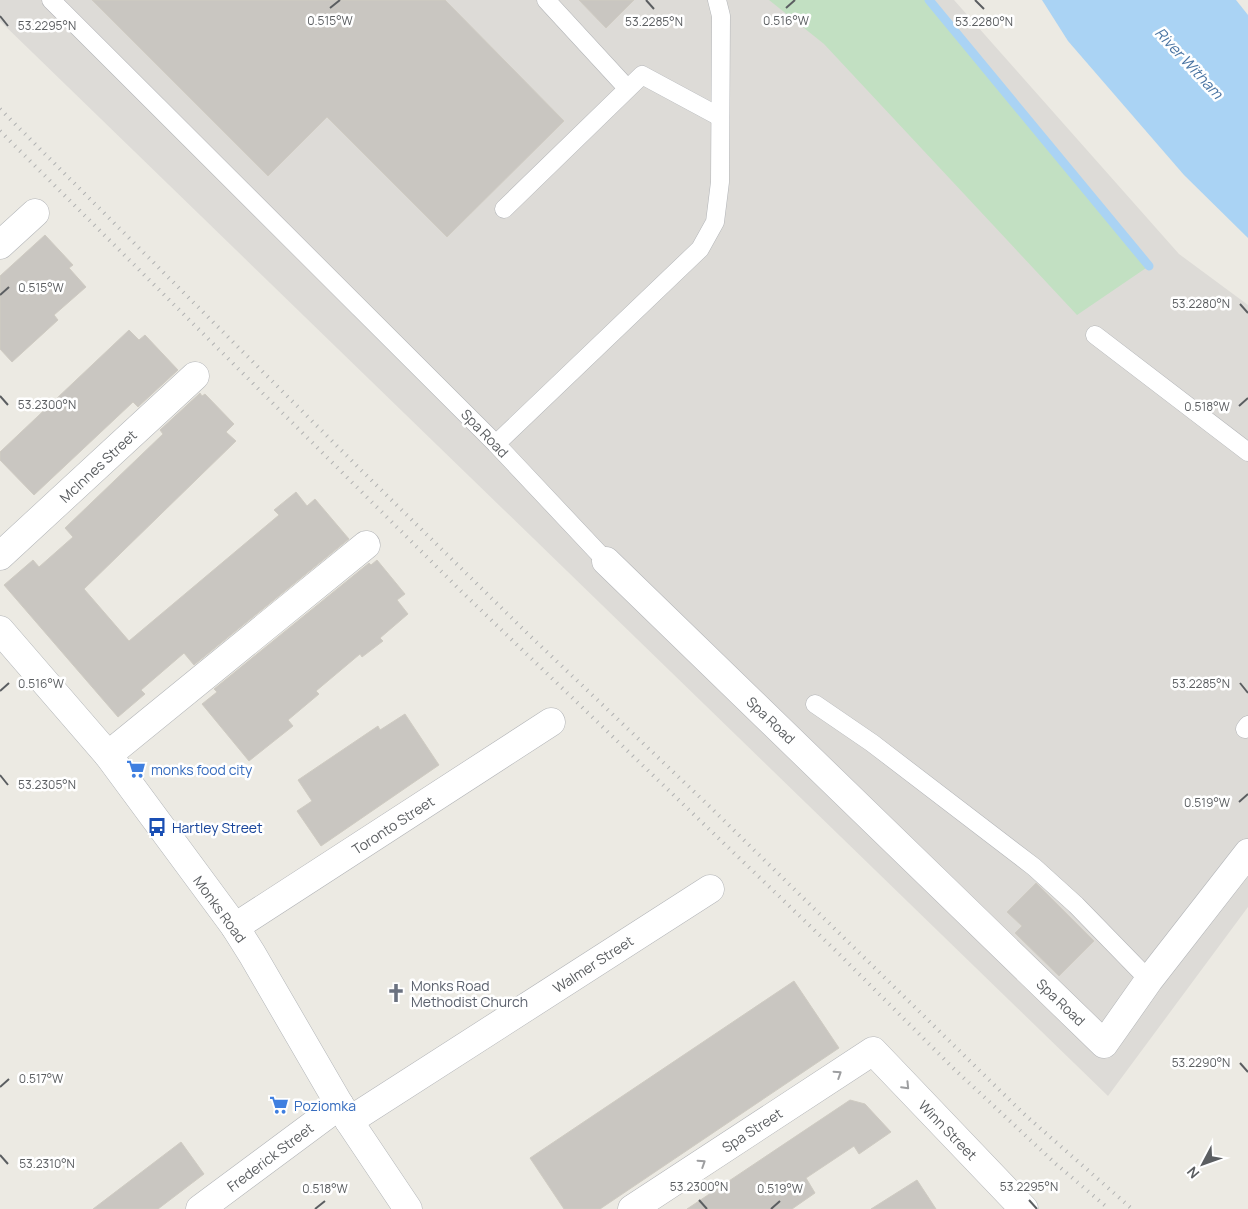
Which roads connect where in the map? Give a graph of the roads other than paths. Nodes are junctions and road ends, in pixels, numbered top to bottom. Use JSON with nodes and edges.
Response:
{"nodes":[{"id":1,"x":51,"y":0,"type":"edge"},
{"id":2,"x":546,"y":0,"type":"edge"},
{"id":3,"x":717,"y":0,"type":"edge"},
{"id":4,"x":627,"y":88,"type":"junction"},
{"id":5,"x":720,"y":117,"type":"junction"},
{"id":6,"x":504,"y":209,"type":"dead end"},
{"id":7,"x":35,"y":213,"type":"dead end"},
{"id":8,"x":0,"y":245,"type":"edge"},
{"id":9,"x":1095,"y":335,"type":"dead end"},
{"id":10,"x":195,"y":376,"type":"dead end"},
{"id":11,"x":496,"y":444,"type":"junction"},
{"id":12,"x":1248,"y":452,"type":"edge"},
{"id":13,"x":366,"y":545,"type":"dead end"},
{"id":14,"x":0,"y":556,"type":"edge"},
{"id":15,"x":606,"y":561,"type":"joint"},
{"id":16,"x":0,"y":630,"type":"edge"},
{"id":17,"x":815,"y":704,"type":"dead end"},
{"id":18,"x":551,"y":722,"type":"dead end"},
{"id":19,"x":108,"y":755,"type":"junction"},
{"id":20,"x":1248,"y":853,"type":"edge"},
{"id":21,"x":710,"y":889,"type":"dead end"},
{"id":22,"x":234,"y":927,"type":"junction"},
{"id":23,"x":1149,"y":980,"type":"junction"},
{"id":24,"x":873,"y":1051,"type":"joint"},
{"id":25,"x":344,"y":1112,"type":"junction"},
{"id":26,"x":200,"y":1209,"type":"edge"},
{"id":27,"x":408,"y":1209,"type":"edge"},
{"id":28,"x":632,"y":1209,"type":"edge"},
{"id":29,"x":1024,"y":1209,"type":"edge"}],
"edges":[{"from":1,"to":11,"type":"lane","name":"Spa Road"},
{"from":2,"to":4,"type":"lane"},
{"from":3,"to":5,"type":"lane"},
{"from":4,"to":5,"type":"lane"},
{"from":4,"to":6,"type":"lane"},
{"from":5,"to":11,"type":"lane"},
{"from":7,"to":8,"type":"street"},
{"from":9,"to":12,"type":"lane"},
{"from":10,"to":14,"type":"street","name":"McInnes Street"},
{"from":11,"to":15,"type":"lane","name":"Spa Road"},
{"from":13,"to":19,"type":"street"},
{"from":15,"to":23,"type":"street","name":"Spa Road"},
{"from":16,"to":19,"type":"street","name":"Monks Road"},
{"from":17,"to":23,"type":"lane"},
{"from":18,"to":22,"type":"street","name":"Toronto Street"},
{"from":19,"to":22,"type":"street","name":"Monks Road"},
{"from":20,"to":23,"type":"street","name":"Spa Road"},
{"from":21,"to":25,"type":"street","name":"Walmer Street"},
{"from":22,"to":25,"type":"street","name":"Monks Road"},
{"from":28,"to":24,"type":"street","name":"Spa Street","one_way":true},
{"from":24,"to":29,"type":"street","name":"Winn Street","one_way":true},
{"from":25,"to":26,"type":"street","name":"Frederick Street"},
{"from":25,"to":27,"type":"street","name":"Monks Road"}]}
